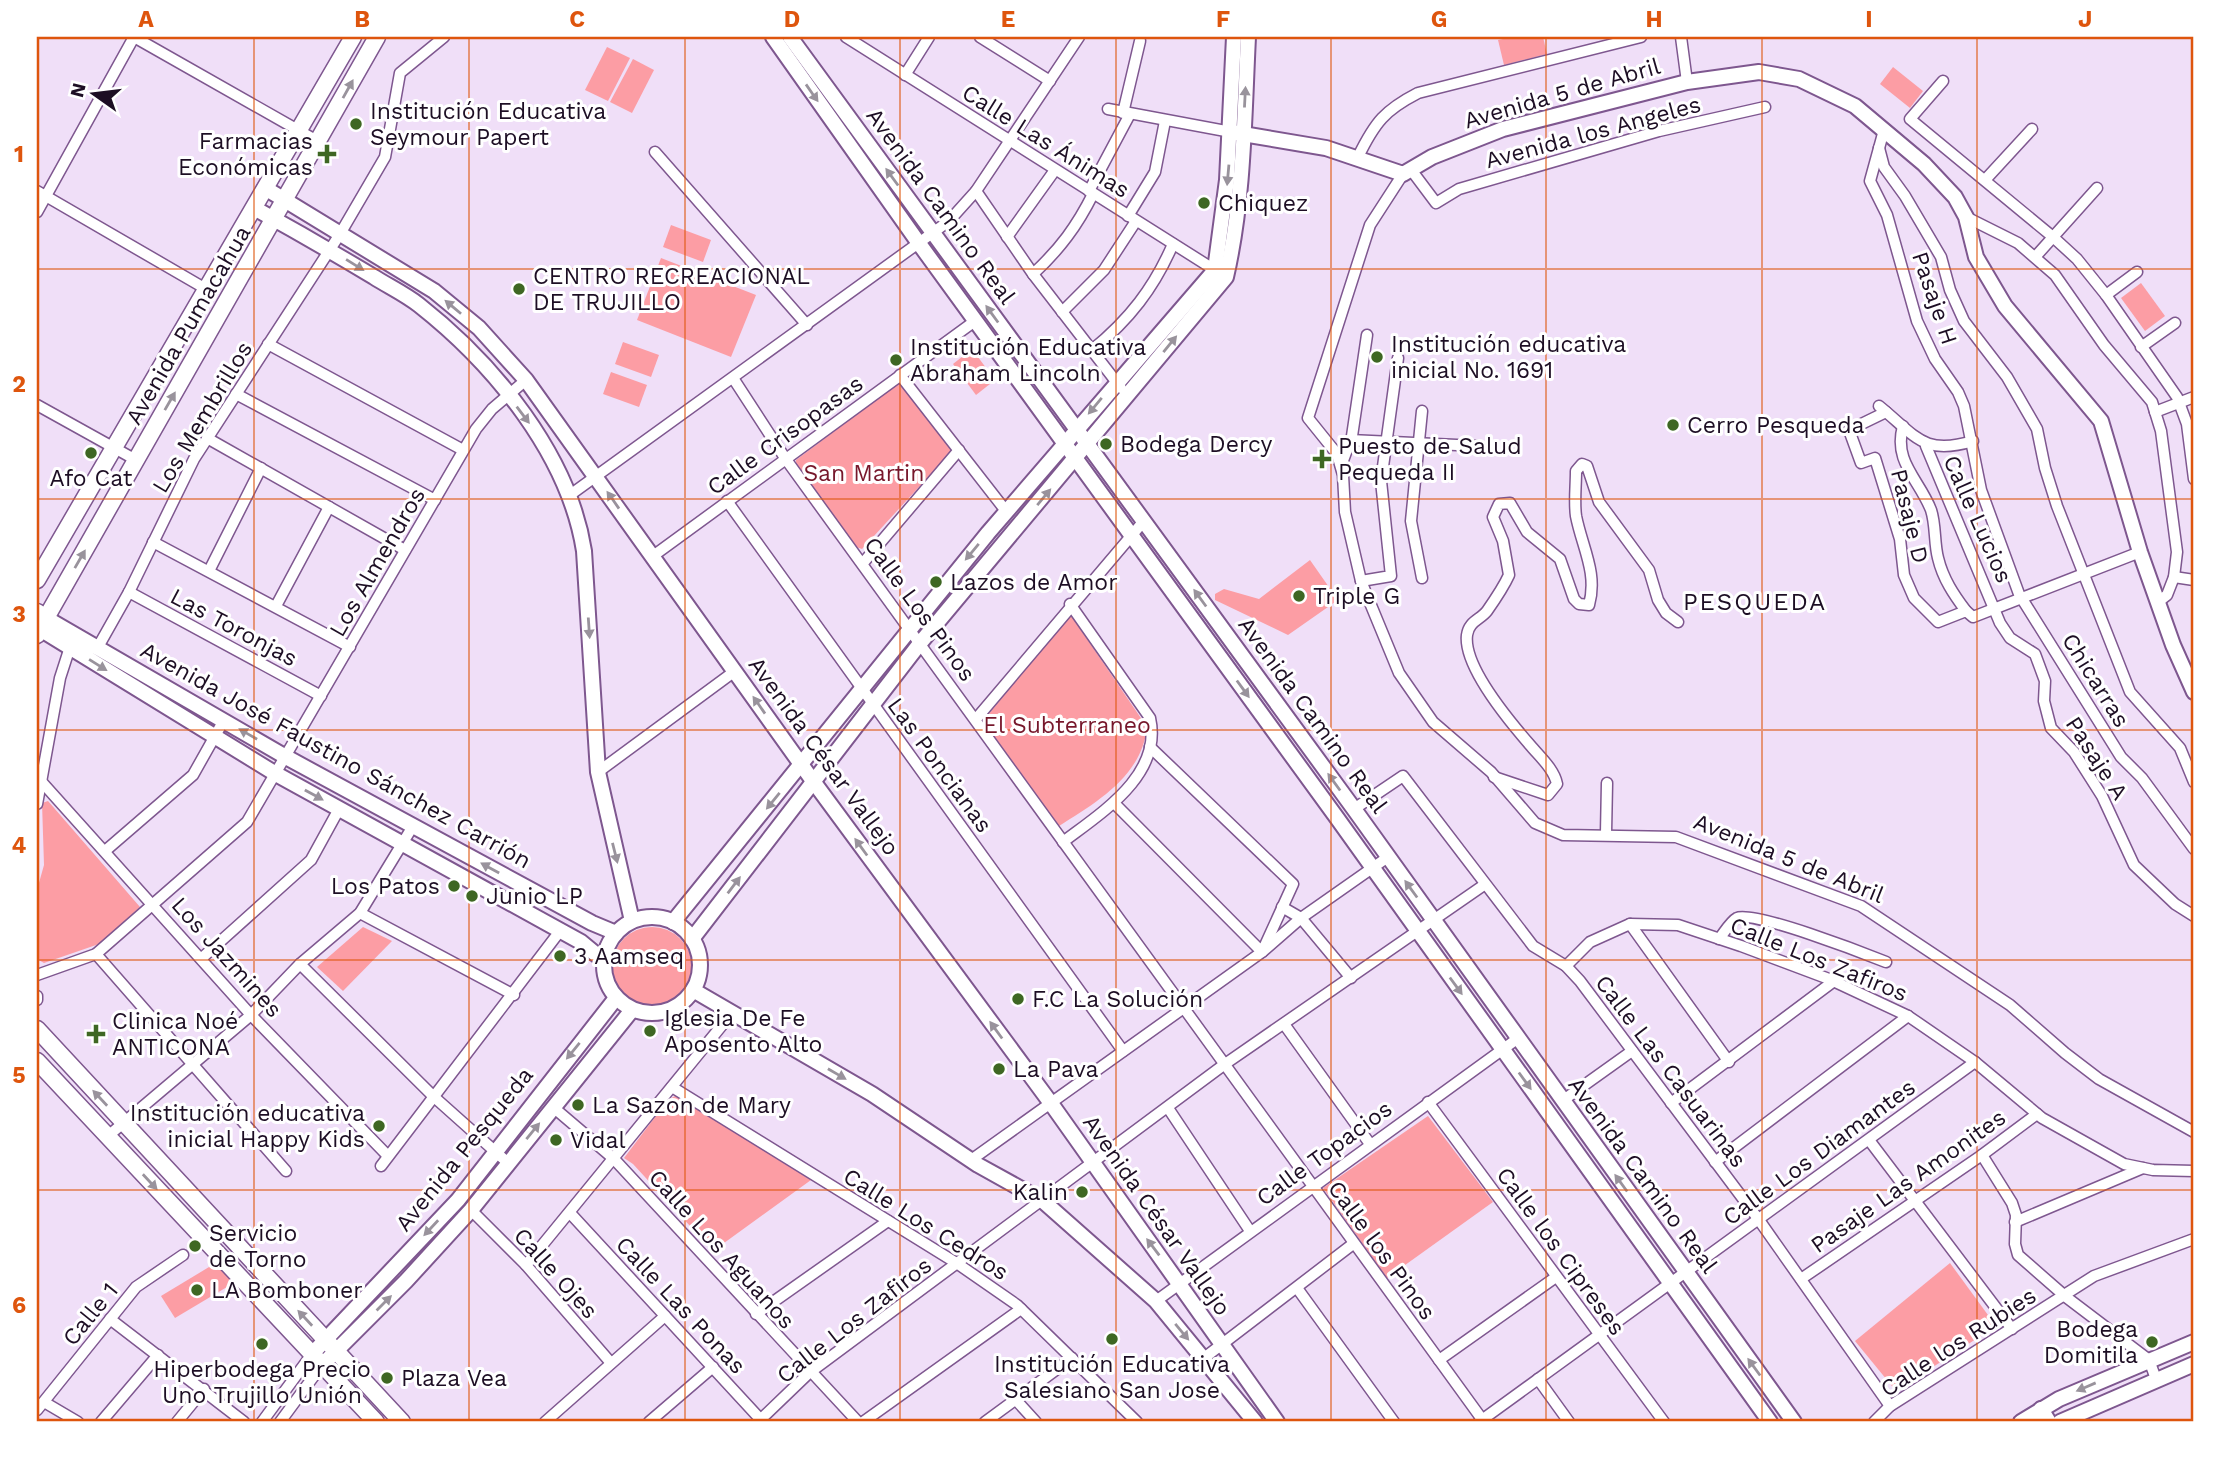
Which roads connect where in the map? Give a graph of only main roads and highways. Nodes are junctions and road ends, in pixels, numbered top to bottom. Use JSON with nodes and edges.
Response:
{"nodes":[{"id":1,"x":354,"y":37,"type":"edge"},
{"id":2,"x":376,"y":37,"type":"edge"},
{"id":3,"x":773,"y":37,"type":"edge"},
{"id":4,"x":790,"y":37,"type":"edge"},
{"id":5,"x":1234,"y":37,"type":"edge"},
{"id":6,"x":1248,"y":37,"type":"edge"},
{"id":7,"x":1240,"y":59,"type":"junction"},
{"id":8,"x":1237,"y":133,"type":"junction"},
{"id":9,"x":265,"y":188,"type":"junction"},
{"id":10,"x":285,"y":200,"type":"junction"},
{"id":11,"x":254,"y":208,"type":"junction"},
{"id":12,"x":274,"y":219,"type":"junction"},
{"id":13,"x":1220,"y":273,"type":"junction"},
{"id":14,"x":478,"y":328,"type":"junction"},
{"id":15,"x":463,"y":345,"type":"junction"},
{"id":16,"x":1076,"y":428,"type":"junction"},
{"id":17,"x":1063,"y":444,"type":"junction"},
{"id":18,"x":1088,"y":445,"type":"junction"},
{"id":19,"x":1075,"y":460,"type":"junction"},
{"id":20,"x":988,"y":533,"type":"junction"},
{"id":21,"x":1002,"y":546,"type":"junction"},
{"id":22,"x":37,"y":580,"type":"edge"},
{"id":23,"x":39,"y":624,"type":"edge"},
{"id":24,"x":2194,"y":692,"type":"edge"},
{"id":25,"x":802,"y":765,"type":"junction"},
{"id":26,"x":813,"y":781,"type":"junction"},
{"id":27,"x":632,"y":921,"type":"junction"},
{"id":28,"x":673,"y":922,"type":"junction"},
{"id":29,"x":616,"y":933,"type":"junction"},
{"id":30,"x":692,"y":939,"type":"junction"},
{"id":31,"x":604,"y":961,"type":"junction"},
{"id":32,"x":693,"y":990,"type":"junction"},
{"id":33,"x":617,"y":998,"type":"junction"},
{"id":34,"x":632,"y":1010,"type":"junction"},
{"id":35,"x":37,"y":1029,"type":"edge"},
{"id":36,"x":37,"y":1061,"type":"edge"},
{"id":37,"x":222,"y":1229,"type":"junction"},
{"id":38,"x":207,"y":1242,"type":"junction"},
{"id":39,"x":394,"y":1268,"type":"junction"},
{"id":40,"x":407,"y":1281,"type":"junction"},
{"id":41,"x":2194,"y":1342,"type":"edge"},
{"id":42,"x":330,"y":1345,"type":"junction"},
{"id":43,"x":317,"y":1359,"type":"junction"},
{"id":44,"x":2194,"y":1364,"type":"edge"},
{"id":45,"x":2041,"y":1409,"type":"junction"},
{"id":46,"x":376,"y":1422,"type":"edge"},
{"id":47,"x":402,"y":1422,"type":"edge"},
{"id":48,"x":1255,"y":1422,"type":"edge"},
{"id":49,"x":1277,"y":1422,"type":"edge"},
{"id":50,"x":1770,"y":1422,"type":"edge"},
{"id":51,"x":1794,"y":1422,"type":"edge"},
{"id":52,"x":2021,"y":1422,"type":"edge"},
{"id":53,"x":2049,"y":1422,"type":"edge"},
{"id":54,"x":2060,"y":1422,"type":"edge"}],
"edges":[{"from":1,"to":9,"type":"main road","name":"Avenida Pumacahua"},
{"from":10,"to":2,"type":"main road","name":"Avenida Pumacahua","one_way":true},
{"from":3,"to":17,"type":"main road","name":"Avenida Camino Real","one_way":true},
{"from":16,"to":4,"type":"main road","name":"Avenida Camino Real","one_way":true},
{"from":5,"to":7,"type":"main road"},
{"from":6,"to":7,"type":"main road"},
{"from":7,"to":8,"type":"main road"},
{"from":8,"to":13,"type":"main road"},
{"from":8,"to":24,"type":"main road","name":"Avenida 5 de Abril"},
{"from":9,"to":10,"type":"main road","name":"Avenida César Vallejo"},
{"from":9,"to":11,"type":"main road","name":"Avenida Pumacahua"},
{"from":10,"to":12,"type":"main road","name":"Avenida Pumacahua"},
{"from":14,"to":10,"type":"main road","name":"Avenida César Vallejo","one_way":true},
{"from":11,"to":12,"type":"main road"},
{"from":11,"to":22,"type":"main road","name":"Avenida Pumacahua"},
{"from":12,"to":15,"type":"main road","one_way":true},
{"from":23,"to":12,"type":"main road","name":"Avenida Pumacahua","one_way":true},
{"from":13,"to":16,"type":"main road","one_way":true},
{"from":18,"to":13,"type":"main road","one_way":true},
{"from":14,"to":15,"type":"main road"},
{"from":25,"to":14,"type":"main road","name":"Avenida César Vallejo","one_way":true},
{"from":15,"to":27,"type":"main road","one_way":true},
{"from":16,"to":17,"type":"main road"},
{"from":16,"to":18,"type":"main road","name":"Avenida Camino Real"},
{"from":17,"to":19,"type":"main road","name":"Avenida Camino Real"},
{"from":17,"to":20,"type":"main road"},
{"from":18,"to":19,"type":"main road"},
{"from":51,"to":18,"type":"main road","name":"Avenida Camino Real","one_way":true},
{"from":21,"to":19,"type":"main road","one_way":true},
{"from":19,"to":50,"type":"main road","name":"Avenida Camino Real","one_way":true},
{"from":20,"to":21,"type":"main road"},
{"from":20,"to":25,"type":"main road","one_way":true},
{"from":21,"to":26,"type":"main road"},
{"from":29,"to":23,"type":"main road","name":"Avenida José Faustino Sánchez Carrión","one_way":true},
{"from":23,"to":31,"type":"main road","name":"Avenida José Faustino Sánchez Carrión","one_way":true},
{"from":25,"to":26,"type":"main road","name":"Avenida César Vallejo"},
{"from":25,"to":28,"type":"main road","one_way":true},
{"from":30,"to":26,"type":"main road","one_way":true},
{"from":49,"to":26,"type":"main road","name":"Avenida César Vallejo","one_way":true},
{"from":27,"to":28,"type":"main road"},
{"from":27,"to":29,"type":"main road"},
{"from":28,"to":30,"type":"main road"},
{"from":29,"to":31,"type":"main road"},
{"from":30,"to":32,"type":"main road"},
{"from":31,"to":33,"type":"main road"},
{"from":32,"to":34,"type":"main road"},
{"from":32,"to":48,"type":"main road","name":"Avenida César Vallejo","one_way":true},
{"from":33,"to":34,"type":"main road"},
{"from":33,"to":39,"type":"main road","name":"Avenida Pesqueda","one_way":true},
{"from":40,"to":34,"type":"main road","name":"Avenida Pesqueda","one_way":true},
{"from":37,"to":35,"type":"main road","one_way":true},
{"from":36,"to":38,"type":"main road","one_way":true},
{"from":37,"to":38,"type":"main road"},
{"from":42,"to":37,"type":"main road","one_way":true},
{"from":38,"to":43,"type":"main road"},
{"from":39,"to":40,"type":"main road"},
{"from":39,"to":42,"type":"main road","name":"Avenida Pesqueda"},
{"from":42,"to":40,"type":"main road","name":"Avenida Pesqueda","one_way":true},
{"from":41,"to":45,"type":"main road","one_way":true},
{"from":42,"to":43,"type":"main road","name":"Avenida Pesqueda"},
{"from":42,"to":47,"type":"main road"},
{"from":43,"to":46,"type":"main road"},
{"from":44,"to":54,"type":"main road"},
{"from":45,"to":52,"type":"main road"},
{"from":45,"to":53,"type":"main road"}]}
